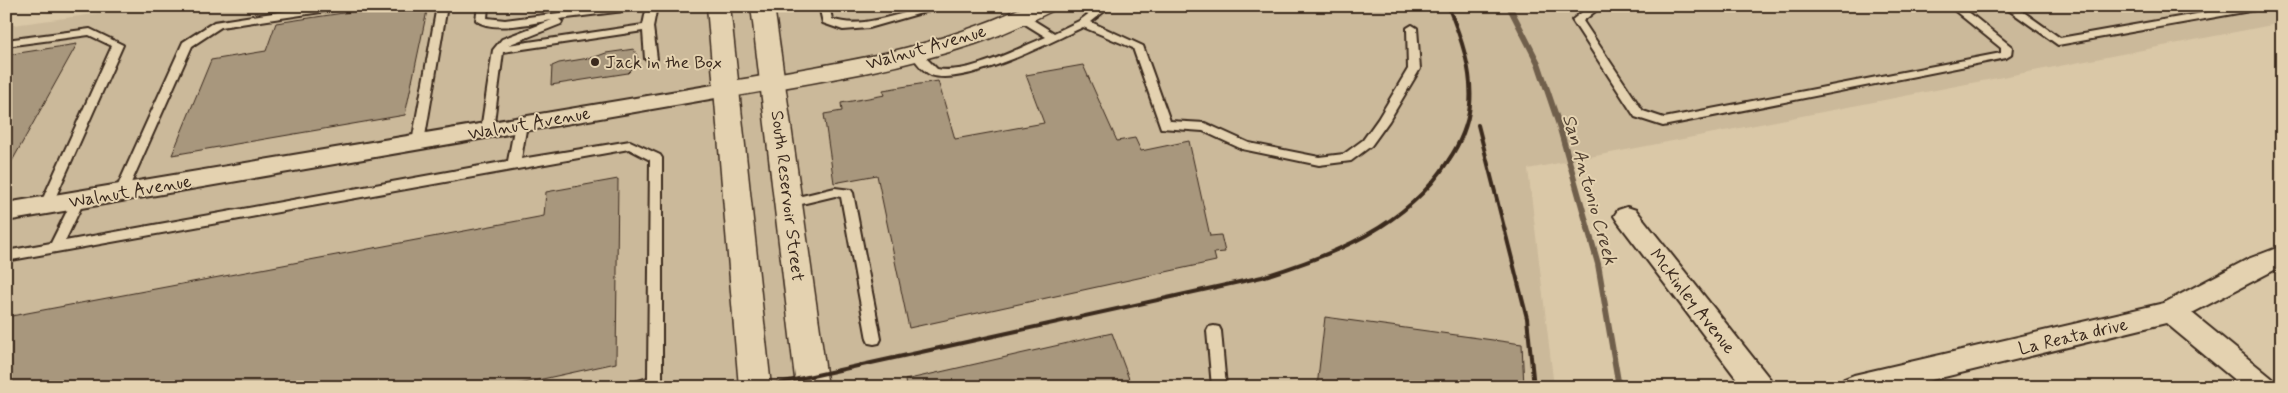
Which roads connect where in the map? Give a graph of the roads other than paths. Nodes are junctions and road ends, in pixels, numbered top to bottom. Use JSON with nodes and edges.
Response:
{"nodes":[{"id":1,"x":341,"y":6,"type":"edge"},
{"id":2,"x":442,"y":6,"type":"edge"},
{"id":3,"x":483,"y":6,"type":"edge"},
{"id":4,"x":640,"y":6,"type":"edge"},
{"id":5,"x":652,"y":6,"type":"edge"},
{"id":6,"x":718,"y":6,"type":"edge"},
{"id":7,"x":762,"y":6,"type":"edge"},
{"id":8,"x":824,"y":6,"type":"edge"},
{"id":9,"x":941,"y":6,"type":"edge"},
{"id":10,"x":1044,"y":6,"type":"edge"},
{"id":11,"x":1106,"y":6,"type":"edge"},
{"id":12,"x":1597,"y":6,"type":"edge"},
{"id":13,"x":1954,"y":6,"type":"edge"},
{"id":14,"x":2008,"y":6,"type":"edge"},
{"id":15,"x":2261,"y":6,"type":"edge"},
{"id":16,"x":568,"y":16,"type":"junction"},
{"id":17,"x":1021,"y":17,"type":"junction"},
{"id":18,"x":1082,"y":23,"type":"junction"},
{"id":19,"x":648,"y":27,"type":"junction"},
{"id":20,"x":1412,"y":28,"type":"dead end"},
{"id":21,"x":1054,"y":37,"type":"junction"},
{"id":22,"x":6,"y":43,"type":"edge"},
{"id":23,"x":498,"y":50,"type":"junction"},
{"id":24,"x":915,"y":53,"type":"junction"},
{"id":25,"x":650,"y":59,"type":"dead end"},
{"id":26,"x":774,"y":82,"type":"junction"},
{"id":27,"x":726,"y":90,"type":"junction"},
{"id":28,"x":521,"y":124,"type":"junction"},
{"id":29,"x":487,"y":130,"type":"junction"},
{"id":30,"x":418,"y":142,"type":"junction"},
{"id":31,"x":514,"y":164,"type":"junction"},
{"id":32,"x":121,"y":192,"type":"junction"},
{"id":33,"x":79,"y":199,"type":"junction"},
{"id":34,"x":789,"y":203,"type":"junction"},
{"id":35,"x":46,"y":205,"type":"junction"},
{"id":36,"x":6,"y":212,"type":"edge"},
{"id":37,"x":1627,"y":216,"type":"dead end"},
{"id":38,"x":55,"y":248,"type":"junction"},
{"id":39,"x":2282,"y":255,"type":"edge"},
{"id":40,"x":6,"y":256,"type":"edge"},
{"id":41,"x":2171,"y":312,"type":"junction"},
{"id":42,"x":1214,"y":331,"type":"dead end"},
{"id":43,"x":874,"y":339,"type":"dead end"},
{"id":44,"x":637,"y":387,"type":"edge"},
{"id":45,"x":756,"y":387,"type":"edge"},
{"id":46,"x":812,"y":387,"type":"edge"},
{"id":47,"x":1219,"y":387,"type":"edge"},
{"id":48,"x":1760,"y":387,"type":"edge"},
{"id":49,"x":1854,"y":387,"type":"edge"},
{"id":50,"x":2263,"y":387,"type":"edge"}],
"edges":[{"from":1,"to":32,"type":"lane"},
{"from":2,"to":30,"type":"lane"},
{"from":3,"to":16,"type":"lane"},
{"from":4,"to":16,"type":"lane"},
{"from":5,"to":19,"type":"lane"},
{"from":6,"to":27,"type":"main road"},
{"from":7,"to":26,"type":"main road","name":"South Reservoir Street"},
{"from":8,"to":9,"type":"lane"},
{"from":10,"to":17,"type":"main road","name":"Walnut Avenue"},
{"from":11,"to":18,"type":"lane"},
{"from":12,"to":13,"type":"lane"},
{"from":14,"to":15,"type":"lane"},
{"from":16,"to":23,"type":"lane"},
{"from":17,"to":21,"type":"lane"},
{"from":17,"to":24,"type":"main road","name":"Walnut Avenue"},
{"from":18,"to":20,"type":"lane"},
{"from":18,"to":21,"type":"lane"},
{"from":19,"to":23,"type":"lane"},
{"from":19,"to":25,"type":"lane"},
{"from":21,"to":24,"type":"lane"},
{"from":22,"to":35,"type":"lane"},
{"from":23,"to":29,"type":"lane"},
{"from":24,"to":26,"type":"main road","name":"Walnut Avenue"},
{"from":26,"to":27,"type":"main road","name":"Walnut Avenue"},
{"from":26,"to":34,"type":"main road","name":"South Reservoir Street"},
{"from":27,"to":28,"type":"street","name":"Walnut Avenue"},
{"from":27,"to":45,"type":"main road"},
{"from":28,"to":29,"type":"street","name":"Walnut Avenue"},
{"from":28,"to":31,"type":"lane"},
{"from":29,"to":30,"type":"street","name":"Walnut Avenue"},
{"from":30,"to":32,"type":"street","name":"Walnut Avenue"},
{"from":31,"to":38,"type":"lane"},
{"from":31,"to":44,"type":"lane"},
{"from":32,"to":33,"type":"street","name":"Walnut Avenue"},
{"from":33,"to":35,"type":"street","name":"Walnut Avenue"},
{"from":33,"to":38,"type":"lane"},
{"from":34,"to":43,"type":"lane"},
{"from":34,"to":46,"type":"main road","name":"South Reservoir Street"},
{"from":35,"to":36,"type":"street","name":"Walnut Avenue"},
{"from":37,"to":48,"type":"street","name":"McKinley Avenue"},
{"from":38,"to":40,"type":"lane"},
{"from":39,"to":41,"type":"street","name":"La Reata drive"},
{"from":41,"to":49,"type":"street","name":"La Reata drive"},
{"from":41,"to":50,"type":"street"},
{"from":42,"to":47,"type":"lane"}]}
